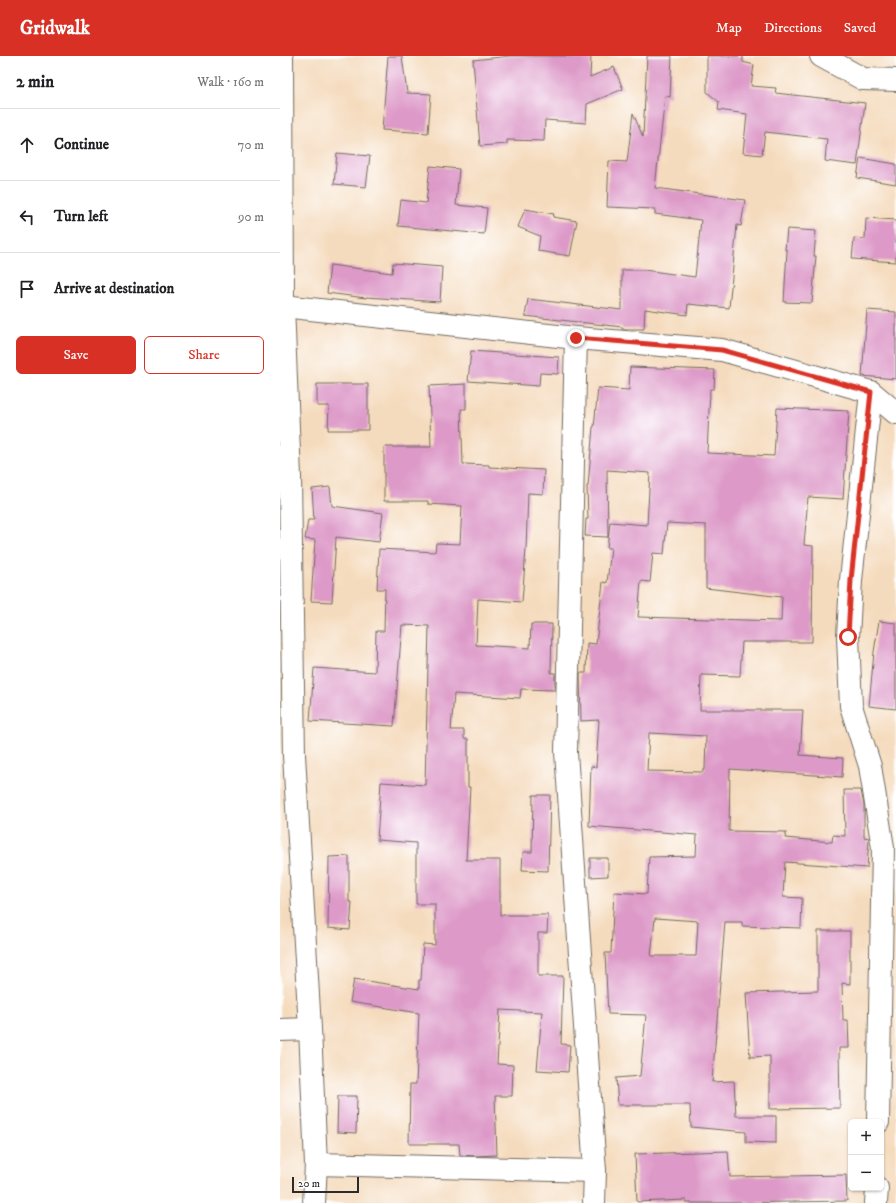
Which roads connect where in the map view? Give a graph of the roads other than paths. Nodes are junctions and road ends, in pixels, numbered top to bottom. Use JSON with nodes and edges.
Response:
{"nodes":[{"id":1,"x":282,"y":56,"type":"edge"},
{"id":2,"x":821,"y":56,"type":"edge"},
{"id":3,"x":896,"y":80,"type":"edge"},
{"id":4,"x":283,"y":306,"type":"junction"},
{"id":5,"x":576,"y":338,"type":"junction"},
{"id":6,"x":871,"y":392,"type":"junction"},
{"id":7,"x":896,"y":413,"type":"edge"},
{"id":8,"x":285,"y":477,"type":"edge"},
{"id":9,"x":287,"y":755,"type":"edge"},
{"id":10,"x":310,"y":1029,"type":"junction"},
{"id":11,"x":280,"y":1030,"type":"edge"},
{"id":12,"x":878,"y":1119,"type":"edge"},
{"id":13,"x":316,"y":1164,"type":"junction"},
{"id":14,"x":595,"y":1171,"type":"junction"},
{"id":15,"x":877,"y":1191,"type":"edge"},
{"id":16,"x":314,"y":1203,"type":"edge"},
{"id":17,"x":594,"y":1203,"type":"edge"},
{"id":18,"x":876,"y":1203,"type":"edge"}],
"edges":[{"from":1,"to":4,"type":"street"},
{"from":2,"to":3,"type":"street"},
{"from":4,"to":5,"type":"street"},
{"from":4,"to":8,"type":"street"},
{"from":5,"to":6,"type":"street"},
{"from":5,"to":14,"type":"street"},
{"from":6,"to":7,"type":"street"},
{"from":6,"to":12,"type":"street"},
{"from":8,"to":9,"type":"street"},
{"from":9,"to":10,"type":"street"},
{"from":10,"to":11,"type":"street"},
{"from":10,"to":13,"type":"street"},
{"from":13,"to":14,"type":"street"},
{"from":13,"to":16,"type":"street"},
{"from":14,"to":17,"type":"street"},
{"from":15,"to":18,"type":"street"}]}
